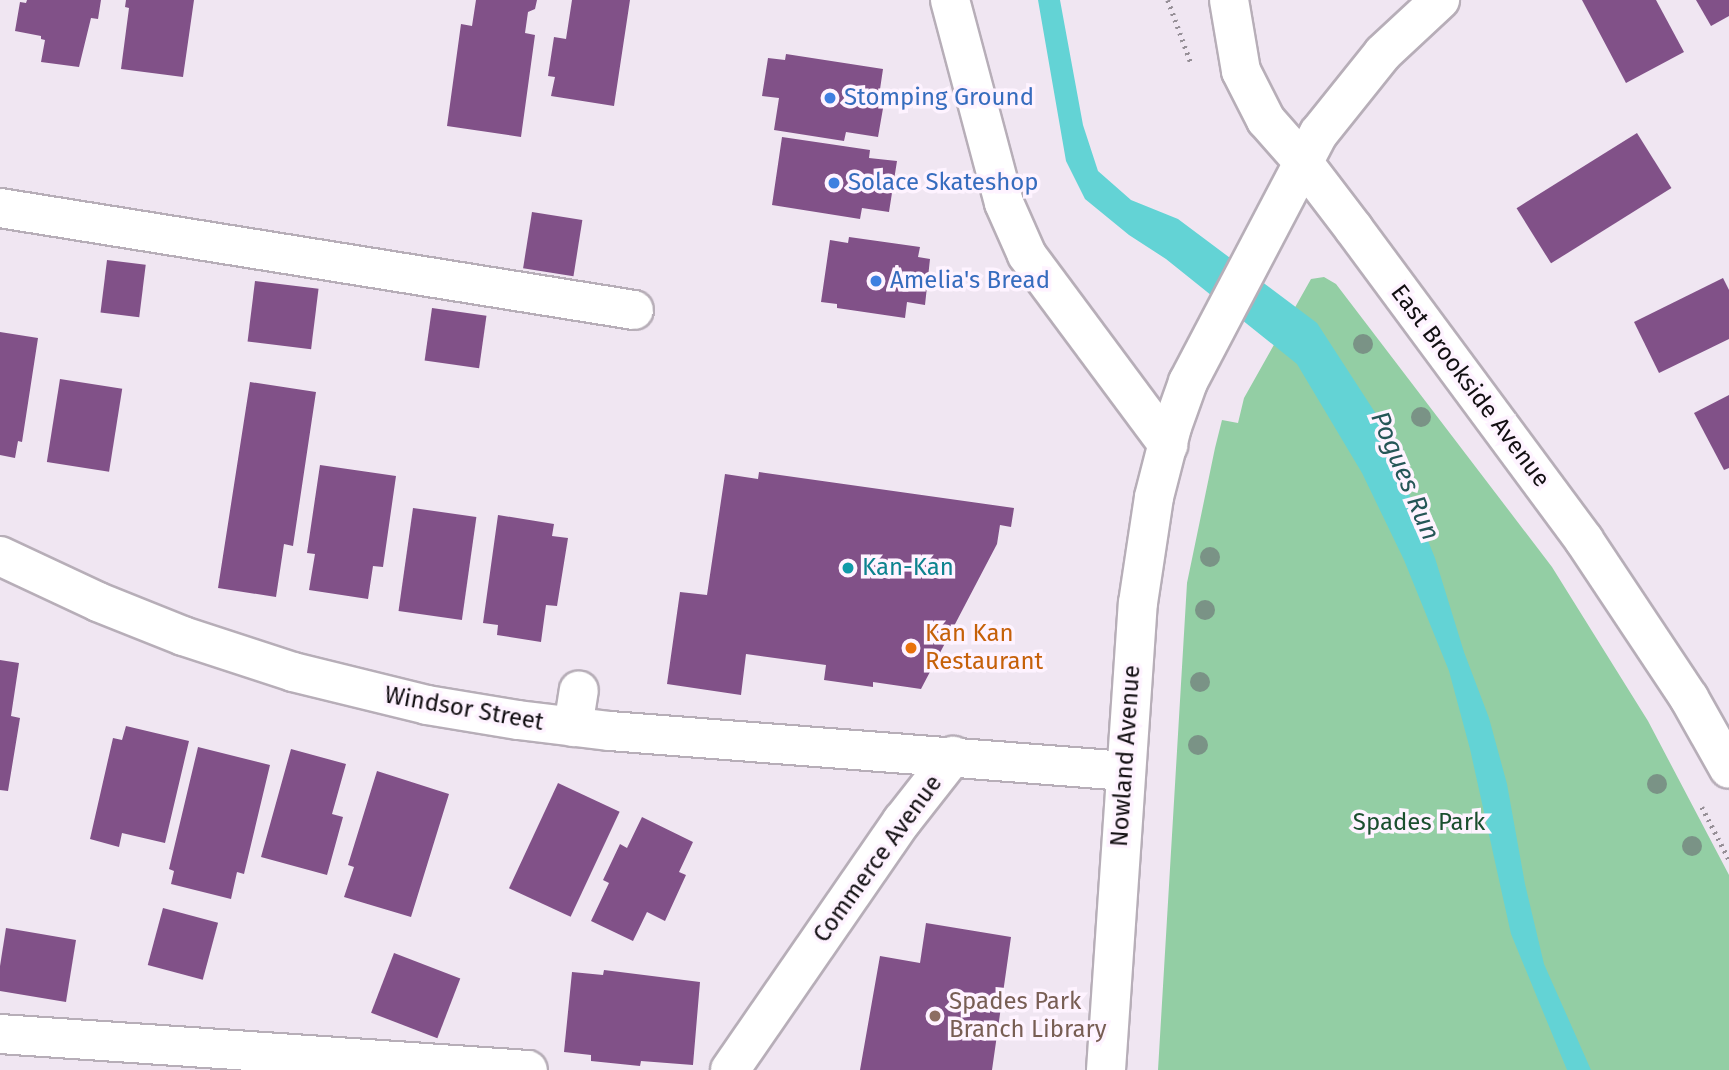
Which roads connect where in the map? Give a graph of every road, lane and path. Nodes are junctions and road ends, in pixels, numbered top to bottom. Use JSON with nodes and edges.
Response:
{"nodes":[{"id":1,"x":950,"y":0,"type":"edge"},
{"id":2,"x":1229,"y":0,"type":"edge"},
{"id":3,"x":1440,"y":0,"type":"edge"},
{"id":4,"x":1303,"y":162,"type":"junction"},
{"id":5,"x":0,"y":208,"type":"edge"},
{"id":6,"x":634,"y":310,"type":"dead end"},
{"id":7,"x":1168,"y":445,"type":"junction"},
{"id":8,"x":0,"y":556,"type":"edge"},
{"id":9,"x":579,"y":690,"type":"dead end"},
{"id":10,"x":573,"y":727,"type":"junction"},
{"id":11,"x":953,"y":756,"type":"junction"},
{"id":12,"x":1729,"y":769,"type":"edge"},
{"id":13,"x":1125,"y":771,"type":"junction"},
{"id":14,"x":0,"y":1034,"type":"edge"},
{"id":15,"x":528,"y":1070,"type":"edge"},
{"id":16,"x":730,"y":1070,"type":"edge"},
{"id":17,"x":1105,"y":1070,"type":"edge"}],
"edges":[{"from":1,"to":7,"type":"street"},
{"from":2,"to":4,"type":"street","name":"East Brookside Avenue"},
{"from":3,"to":4,"type":"street"},
{"from":4,"to":7,"type":"street","name":"Nowland Avenue"},
{"from":4,"to":12,"type":"street","name":"East Brookside Avenue"},
{"from":5,"to":6,"type":"street"},
{"from":7,"to":13,"type":"street","name":"Nowland Avenue"},
{"from":8,"to":10,"type":"street","name":"Windsor Street"},
{"from":9,"to":10,"type":"street"},
{"from":10,"to":11,"type":"street","name":"Windsor Street"},
{"from":11,"to":13,"type":"street","name":"Commerce Avenue"},
{"from":11,"to":16,"type":"street","name":"Commerce Avenue"},
{"from":13,"to":17,"type":"street","name":"Nowland Avenue"},
{"from":14,"to":15,"type":"street"}]}
